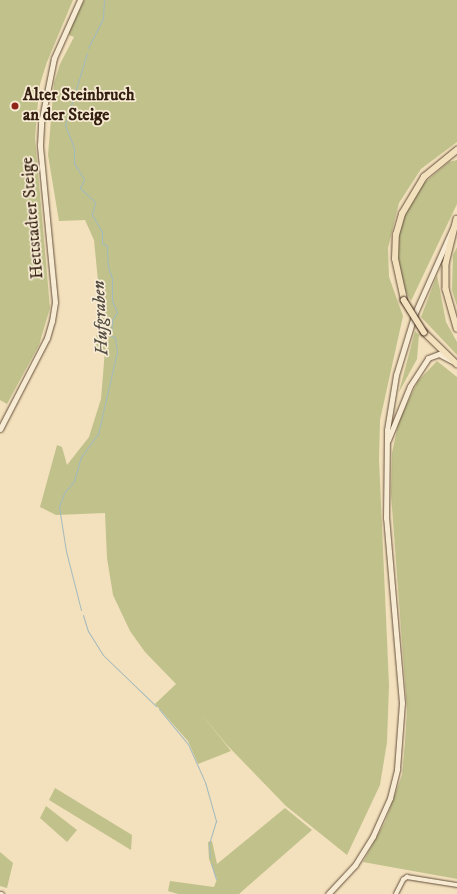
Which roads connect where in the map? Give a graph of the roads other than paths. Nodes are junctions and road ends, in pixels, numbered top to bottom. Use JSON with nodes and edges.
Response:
{"nodes":[{"id":1,"x":80,"y":0,"type":"edge"},
{"id":2,"x":457,"y":150,"type":"edge"},
{"id":3,"x":457,"y":153,"type":"edge"},
{"id":4,"x":446,"y":157,"type":"junction"},
{"id":5,"x":456,"y":220,"type":"edge"},
{"id":6,"x":457,"y":328,"type":"edge"},
{"id":7,"x":456,"y":363,"type":"edge"},
{"id":8,"x":0,"y":429,"type":"edge"},
{"id":9,"x":385,"y":448,"type":"junction"},
{"id":10,"x":457,"y":885,"type":"edge"},
{"id":11,"x":328,"y":894,"type":"edge"},
{"id":12,"x":396,"y":894,"type":"edge"}],
"edges":[{"from":1,"to":8,"type":"main road","name":"Hettstadter Steige"},
{"from":2,"to":4,"type":"main road"},
{"from":3,"to":4,"type":"main road"},
{"from":4,"to":7,"type":"main road","bridge":true},
{"from":5,"to":6,"type":"main road"},
{"from":5,"to":9,"type":"main road"},
{"from":7,"to":9,"type":"main road"},
{"from":9,"to":11,"type":"main road"},
{"from":10,"to":12,"type":"street"}]}
